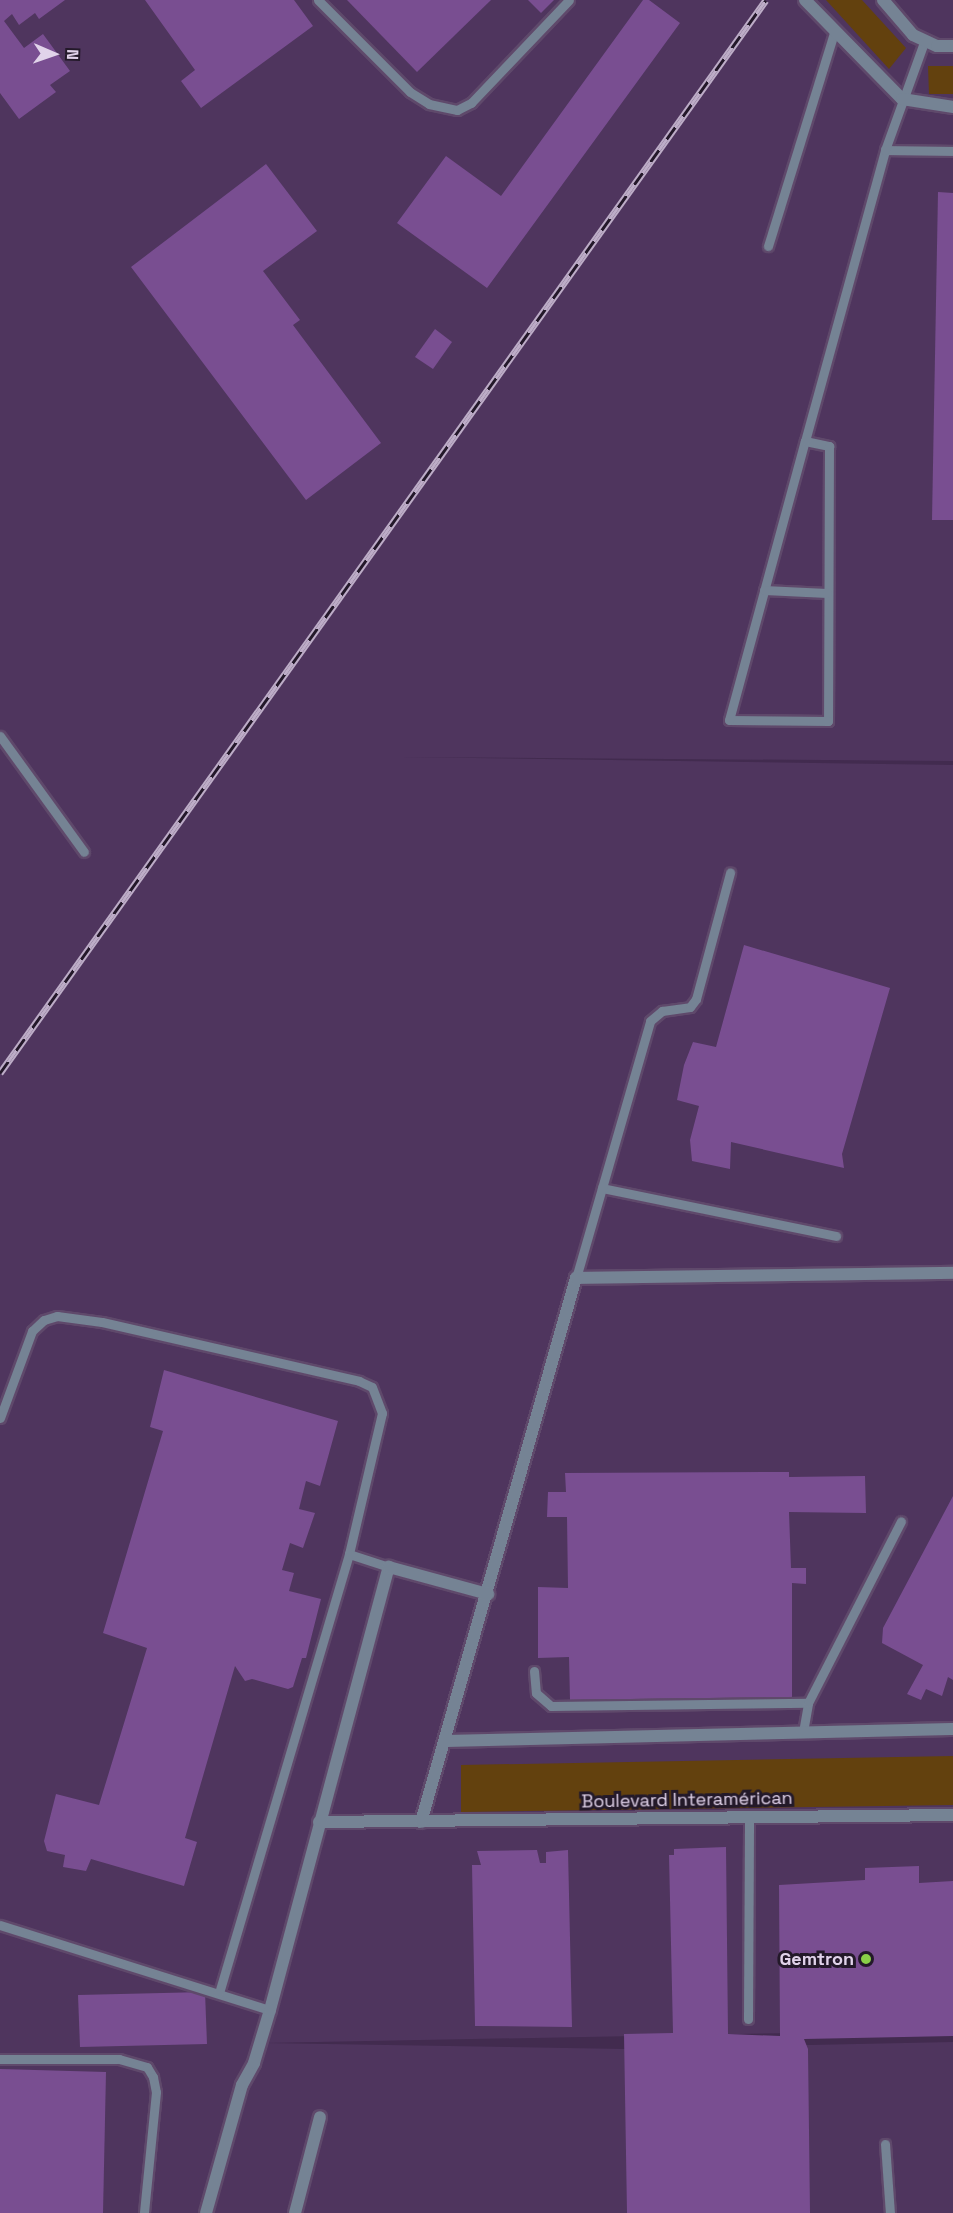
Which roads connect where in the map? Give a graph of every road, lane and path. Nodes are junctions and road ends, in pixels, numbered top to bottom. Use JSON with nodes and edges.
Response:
{"nodes":[{"id":1,"x":318,"y":0,"type":"edge"},
{"id":2,"x":569,"y":0,"type":"edge"},
{"id":3,"x":805,"y":0,"type":"edge"},
{"id":4,"x":883,"y":0,"type":"edge"},
{"id":5,"x":835,"y":30,"type":"junction"},
{"id":6,"x":924,"y":42,"type":"junction"},
{"id":7,"x":953,"y":46,"type":"edge"},
{"id":8,"x":902,"y":99,"type":"junction"},
{"id":9,"x":953,"y":107,"type":"edge"},
{"id":10,"x":885,"y":150,"type":"junction"},
{"id":11,"x":953,"y":151,"type":"edge"},
{"id":12,"x":768,"y":246,"type":"dead end"},
{"id":13,"x":805,"y":441,"type":"junction"},
{"id":14,"x":764,"y":590,"type":"junction"},
{"id":15,"x":827,"y":593,"type":"junction"},
{"id":16,"x":0,"y":736,"type":"edge"},
{"id":17,"x":84,"y":852,"type":"dead end"},
{"id":18,"x":730,"y":873,"type":"dead end"},
{"id":19,"x":602,"y":1188,"type":"junction"},
{"id":20,"x":836,"y":1236,"type":"dead end"},
{"id":21,"x":953,"y":1273,"type":"edge"},
{"id":22,"x":576,"y":1278,"type":"junction"},
{"id":23,"x":0,"y":1418,"type":"edge"},
{"id":24,"x":900,"y":1521,"type":"dead end"},
{"id":25,"x":349,"y":1554,"type":"junction"},
{"id":26,"x":389,"y":1567,"type":"junction"},
{"id":27,"x":488,"y":1594,"type":"junction"},
{"id":28,"x":534,"y":1671,"type":"dead end"},
{"id":29,"x":808,"y":1703,"type":"junction"},
{"id":30,"x":953,"y":1729,"type":"edge"},
{"id":31,"x":803,"y":1732,"type":"junction"},
{"id":32,"x":446,"y":1742,"type":"junction"},
{"id":33,"x":953,"y":1815,"type":"edge"},
{"id":34,"x":749,"y":1817,"type":"junction"},
{"id":35,"x":319,"y":1822,"type":"junction"},
{"id":36,"x":421,"y":1822,"type":"junction"},
{"id":37,"x":0,"y":1925,"type":"edge"},
{"id":38,"x":219,"y":1993,"type":"junction"},
{"id":39,"x":270,"y":2010,"type":"junction"},
{"id":40,"x":748,"y":2019,"type":"dead end"},
{"id":41,"x":0,"y":2059,"type":"edge"},
{"id":42,"x":320,"y":2117,"type":"dead end"},
{"id":43,"x":885,"y":2144,"type":"dead end"},
{"id":44,"x":144,"y":2213,"type":"edge"},
{"id":45,"x":206,"y":2213,"type":"edge"},
{"id":46,"x":295,"y":2213,"type":"edge"},
{"id":47,"x":890,"y":2213,"type":"edge"}],
"edges":[{"from":1,"to":2,"type":"lane"},
{"from":3,"to":5,"type":"street"},
{"from":4,"to":6,"type":"street"},
{"from":5,"to":8,"type":"street"},
{"from":5,"to":12,"type":"lane"},
{"from":6,"to":7,"type":"street"},
{"from":6,"to":8,"type":"lane"},
{"from":8,"to":9,"type":"street"},
{"from":8,"to":10,"type":"lane"},
{"from":10,"to":11,"type":"lane"},
{"from":10,"to":13,"type":"lane"},
{"from":13,"to":14,"type":"lane"},
{"from":13,"to":15,"type":"lane"},
{"from":14,"to":15,"type":"lane"},
{"from":14,"to":15,"type":"lane"},
{"from":16,"to":17,"type":"lane"},
{"from":18,"to":19,"type":"lane"},
{"from":19,"to":20,"type":"lane"},
{"from":19,"to":22,"type":"lane"},
{"from":21,"to":22,"type":"street"},
{"from":22,"to":27,"type":"street"},
{"from":23,"to":25,"type":"lane"},
{"from":24,"to":29,"type":"lane"},
{"from":25,"to":26,"type":"lane"},
{"from":25,"to":38,"type":"lane"},
{"from":26,"to":27,"type":"street"},
{"from":26,"to":35,"type":"street"},
{"from":27,"to":32,"type":"street"},
{"from":28,"to":29,"type":"lane"},
{"from":29,"to":31,"type":"lane"},
{"from":30,"to":31,"type":"street"},
{"from":31,"to":32,"type":"street"},
{"from":32,"to":36,"type":"street"},
{"from":33,"to":34,"type":"street","name":"Boulevard Interamérican"},
{"from":34,"to":36,"type":"street","name":"Boulevard Interamérican"},
{"from":34,"to":40,"type":"lane"},
{"from":35,"to":36,"type":"street","name":"Boulevard Interamérican"},
{"from":35,"to":39,"type":"street"},
{"from":37,"to":38,"type":"lane"},
{"from":38,"to":39,"type":"lane"},
{"from":39,"to":45,"type":"street"},
{"from":41,"to":44,"type":"lane"},
{"from":42,"to":46,"type":"street"},
{"from":43,"to":47,"type":"lane"}]}
